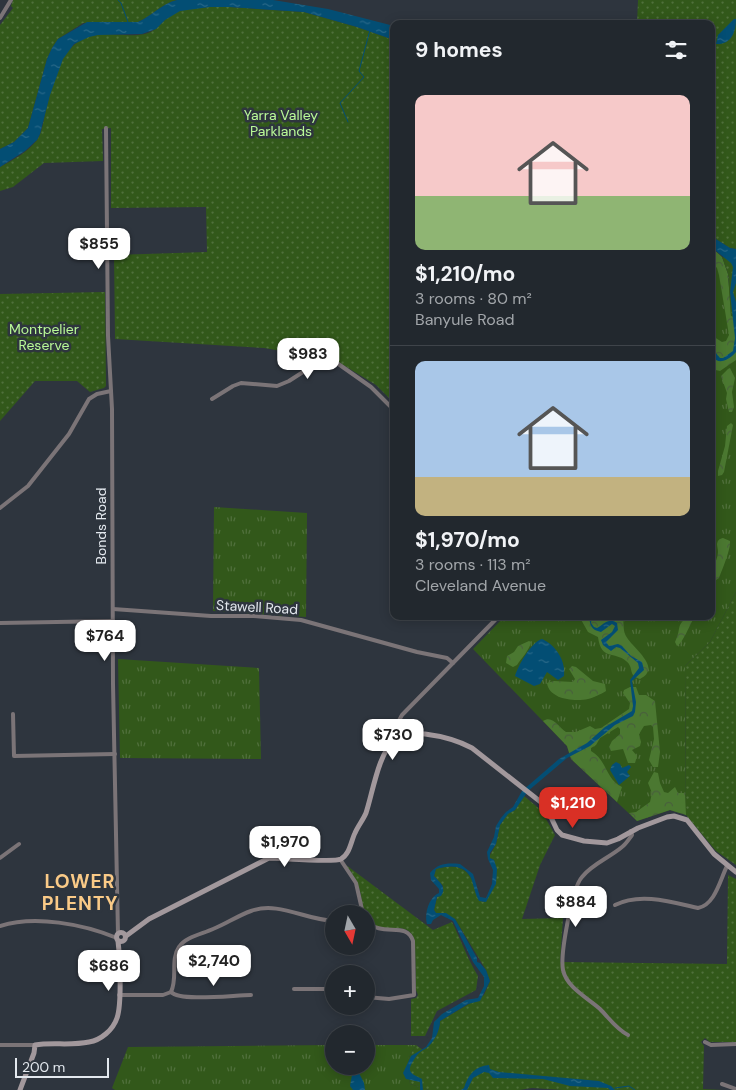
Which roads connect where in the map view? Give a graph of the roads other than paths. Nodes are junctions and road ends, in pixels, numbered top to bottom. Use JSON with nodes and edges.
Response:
{"nodes":[{"id":1,"x":11,"y":0,"type":"edge"},
{"id":2,"x":0,"y":18,"type":"edge"},
{"id":3,"x":106,"y":128,"type":"dead end"},
{"id":4,"x":111,"y":391,"type":"junction"},
{"id":5,"x":212,"y":399,"type":"dead end"},
{"id":6,"x":390,"y":406,"type":"edge"},
{"id":7,"x":0,"y":508,"type":"edge"},
{"id":8,"x":113,"y":608,"type":"junction"},
{"id":9,"x":495,"y":620,"type":"edge"},
{"id":10,"x":113,"y":621,"type":"junction"},
{"id":11,"x":0,"y":623,"type":"edge"},
{"id":12,"x":454,"y":663,"type":"junction"},
{"id":13,"x":13,"y":714,"type":"dead end"},
{"id":14,"x":400,"y":736,"type":"junction"},
{"id":15,"x":115,"y":754,"type":"junction"},
{"id":16,"x":631,"y":831,"type":"junction"},
{"id":17,"x":19,"y":844,"type":"dead end"},
{"id":18,"x":0,"y":858,"type":"edge"},
{"id":19,"x":340,"y":859,"type":"junction"},
{"id":20,"x":727,"y":866,"type":"junction"},
{"id":21,"x":736,"y":872,"type":"edge"},
{"id":22,"x":361,"y":905,"type":"edge"},
{"id":23,"x":615,"y":906,"type":"dead end"},
{"id":24,"x":325,"y":920,"type":"edge"},
{"id":25,"x":0,"y":926,"type":"edge"},
{"id":26,"x":375,"y":928,"type":"edge"},
{"id":27,"x":121,"y":936,"type":"junction"},
{"id":28,"x":294,"y":989,"type":"dead end"},
{"id":29,"x":325,"y":989,"type":"edge"},
{"id":30,"x":171,"y":992,"type":"junction"},
{"id":31,"x":119,"y":995,"type":"junction"},
{"id":32,"x":251,"y":995,"type":"dead end"},
{"id":33,"x":375,"y":998,"type":"edge"},
{"id":34,"x":628,"y":1035,"type":"dead end"},
{"id":35,"x":705,"y":1042,"type":"dead end"},
{"id":36,"x":736,"y":1044,"type":"edge"},
{"id":37,"x":0,"y":1045,"type":"edge"},
{"id":38,"x":35,"y":1045,"type":"junction"},
{"id":39,"x":722,"y":1084,"type":"dead end"},
{"id":40,"x":736,"y":1089,"type":"edge"},
{"id":41,"x":20,"y":1090,"type":"edge"}],
"edges":[{"from":1,"to":2,"type":"street"},
{"from":3,"to":4,"type":"street","name":"Bonds Road"},
{"from":4,"to":7,"type":"street"},
{"from":4,"to":8,"type":"street","name":"Bonds Road"},
{"from":5,"to":6,"type":"street"},
{"from":8,"to":10,"type":"street","name":"Bonds Road"},
{"from":8,"to":12,"type":"street","name":"Stawell Road"},
{"from":9,"to":12,"type":"street"},
{"from":10,"to":11,"type":"street"},
{"from":10,"to":15,"type":"street","name":"Bonds Road"},
{"from":12,"to":14,"type":"street"},
{"from":13,"to":15,"type":"street"},
{"from":14,"to":16,"type":"street"},
{"from":14,"to":19,"type":"street"},
{"from":15,"to":27,"type":"street","name":"Bonds Road"},
{"from":16,"to":20,"type":"street"},
{"from":16,"to":34,"type":"street"},
{"from":17,"to":18,"type":"street"},
{"from":19,"to":22,"type":"street"},
{"from":19,"to":27,"type":"street"},
{"from":20,"to":21,"type":"street"},
{"from":20,"to":23,"type":"street"},
{"from":24,"to":30,"type":"street"},
{"from":25,"to":27,"type":"street"},
{"from":26,"to":33,"type":"street"},
{"from":27,"to":31,"type":"street","name":"Bonds Road"},
{"from":28,"to":29,"type":"street"},
{"from":30,"to":31,"type":"street"},
{"from":30,"to":32,"type":"street"},
{"from":31,"to":38,"type":"street","name":"Bonds Road"},
{"from":35,"to":36,"type":"street"},
{"from":37,"to":38,"type":"street"},
{"from":38,"to":41,"type":"street"},
{"from":39,"to":40,"type":"street"}]}
